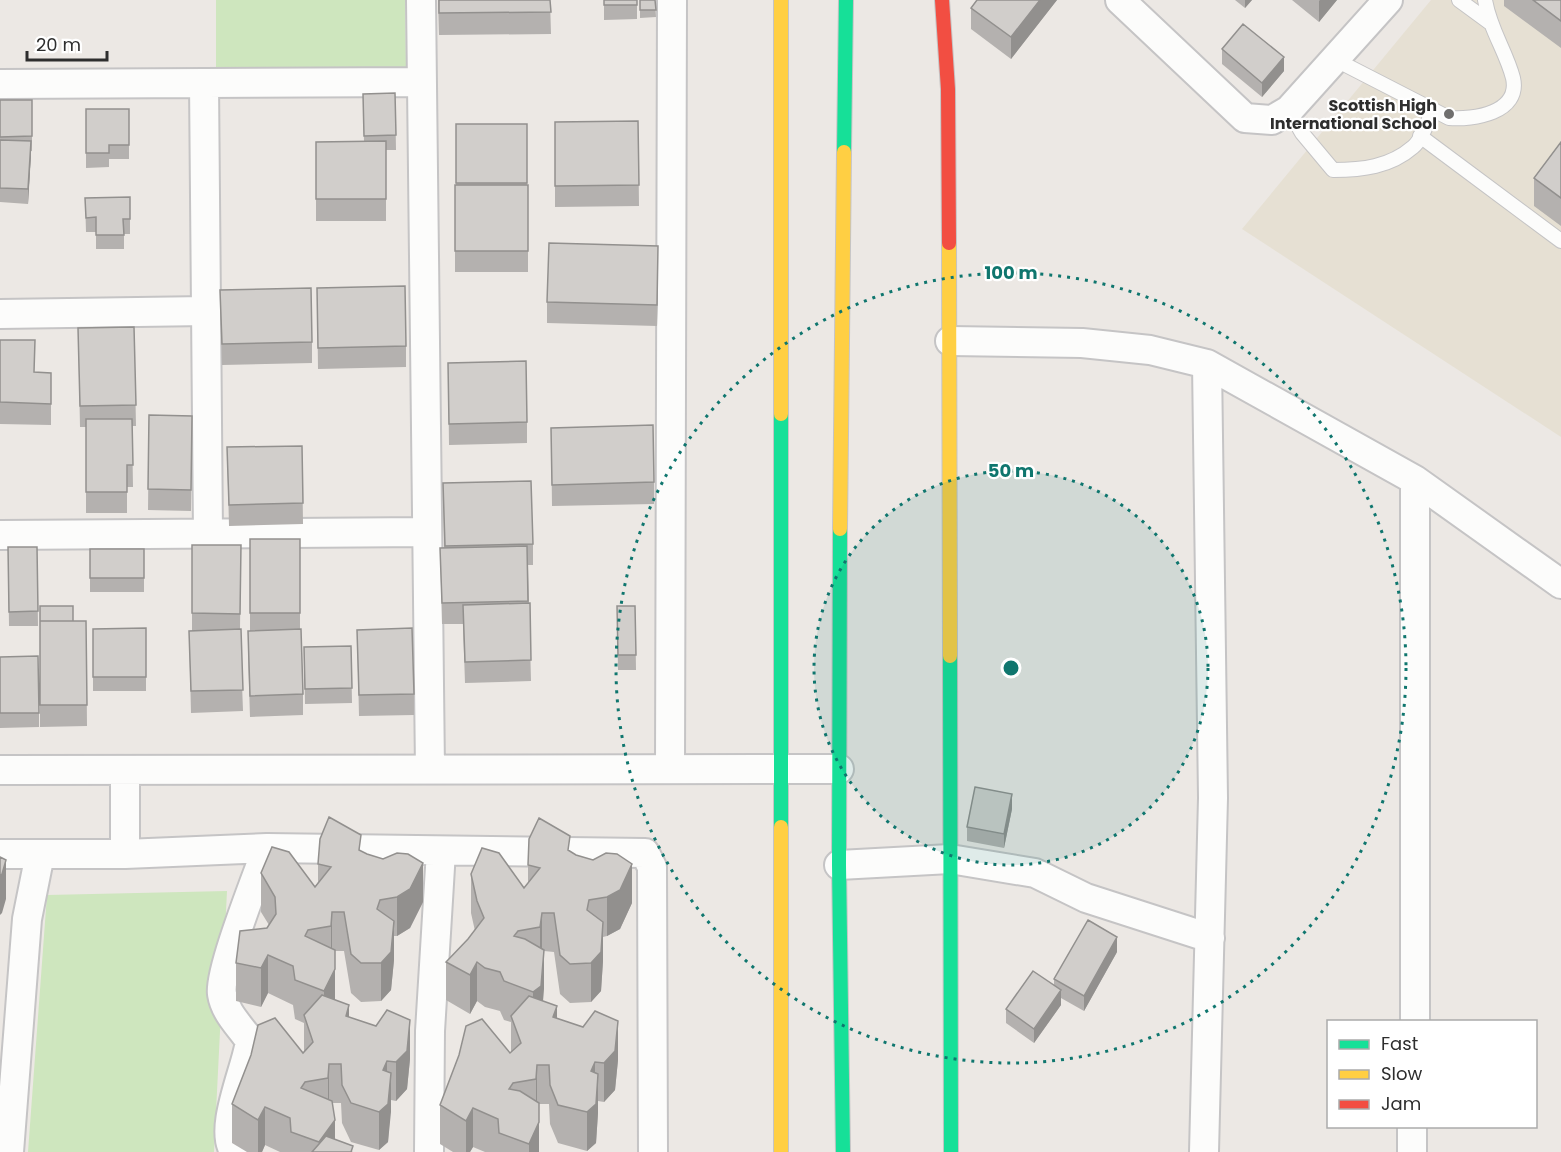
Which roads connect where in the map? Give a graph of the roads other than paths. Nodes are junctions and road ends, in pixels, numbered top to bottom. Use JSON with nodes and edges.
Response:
{"nodes":[{"id":1,"x":421,"y":0,"type":"edge"},
{"id":2,"x":672,"y":0,"type":"edge"},
{"id":3,"x":781,"y":0,"type":"edge"},
{"id":4,"x":846,"y":0,"type":"edge"},
{"id":5,"x":942,"y":0,"type":"edge"},
{"id":6,"x":1388,"y":0,"type":"edge"},
{"id":7,"x":1459,"y":0,"type":"edge"},
{"id":8,"x":1485,"y":0,"type":"edge"},
{"id":9,"x":1134,"y":4,"type":"edge"},
{"id":10,"x":1489,"y":22,"type":"junction"},
{"id":11,"x":1336,"y":60,"type":"junction"},
{"id":12,"x":422,"y":82,"type":"junction"},
{"id":13,"x":204,"y":83,"type":"junction"},
{"id":14,"x":0,"y":84,"type":"edge"},
{"id":15,"x":1289,"y":110,"type":"junction"},
{"id":16,"x":1433,"y":110,"type":"junction"},
{"id":17,"x":1420,"y":136,"type":"junction"},
{"id":18,"x":1561,"y":241,"type":"edge"},
{"id":19,"x":206,"y":311,"type":"junction"},
{"id":20,"x":0,"y":314,"type":"edge"},
{"id":21,"x":950,"y":340,"type":"junction"},
{"id":22,"x":1207,"y":364,"type":"junction"},
{"id":23,"x":1415,"y":480,"type":"junction"},
{"id":24,"x":427,"y":532,"type":"junction"},
{"id":25,"x":208,"y":534,"type":"junction"},
{"id":26,"x":0,"y":535,"type":"edge"},
{"id":27,"x":1561,"y":584,"type":"edge"},
{"id":28,"x":669,"y":769,"type":"junction"},
{"id":29,"x":781,"y":769,"type":"junction"},
{"id":30,"x":839,"y":769,"type":"junction"},
{"id":31,"x":125,"y":770,"type":"junction"},
{"id":32,"x":430,"y":770,"type":"junction"},
{"id":33,"x":0,"y":771,"type":"edge"},
{"id":34,"x":267,"y":849,"type":"junction"},
{"id":35,"x":441,"y":851,"type":"junction"},
{"id":36,"x":0,"y":854,"type":"edge"},
{"id":37,"x":40,"y":854,"type":"junction"},
{"id":38,"x":125,"y":854,"type":"junction"},
{"id":39,"x":950,"y":859,"type":"junction"},
{"id":40,"x":839,"y":865,"type":"junction"},
{"id":41,"x":1210,"y":938,"type":"junction"},
{"id":42,"x":1415,"y":1020,"type":"edge"},
{"id":43,"x":1412,"y":1128,"type":"edge"},
{"id":44,"x":9,"y":1152,"type":"edge"},
{"id":45,"x":235,"y":1152,"type":"edge"},
{"id":46,"x":429,"y":1152,"type":"edge"},
{"id":47,"x":652,"y":1152,"type":"edge"},
{"id":48,"x":781,"y":1152,"type":"edge"},
{"id":49,"x":843,"y":1152,"type":"edge"},
{"id":50,"x":951,"y":1152,"type":"edge"},
{"id":51,"x":1204,"y":1152,"type":"edge"},
{"id":52,"x":1412,"y":1152,"type":"edge"}],
"edges":[{"from":1,"to":12,"type":"street"},
{"from":2,"to":28,"type":"street"},
{"from":3,"to":29,"type":"main road"},
{"from":4,"to":30,"type":"main road"},
{"from":5,"to":21,"type":"main road"},
{"from":6,"to":11,"type":"street"},
{"from":7,"to":10,"type":"lane"},
{"from":8,"to":10,"type":"lane"},
{"from":9,"to":15,"type":"street"},
{"from":10,"to":16,"type":"lane"},
{"from":11,"to":15,"type":"street"},
{"from":11,"to":16,"type":"lane"},
{"from":12,"to":13,"type":"street"},
{"from":12,"to":24,"type":"street"},
{"from":13,"to":14,"type":"street"},
{"from":13,"to":19,"type":"street"},
{"from":15,"to":17,"type":"lane"},
{"from":16,"to":17,"type":"lane"},
{"from":17,"to":18,"type":"lane"},
{"from":19,"to":20,"type":"street"},
{"from":19,"to":25,"type":"street"},
{"from":21,"to":22,"type":"street"},
{"from":21,"to":39,"type":"main road"},
{"from":22,"to":23,"type":"street"},
{"from":22,"to":41,"type":"street"},
{"from":23,"to":27,"type":"street"},
{"from":23,"to":42,"type":"street"},
{"from":24,"to":25,"type":"street"},
{"from":24,"to":32,"type":"street"},
{"from":25,"to":26,"type":"street"},
{"from":28,"to":29,"type":"street"},
{"from":28,"to":32,"type":"street"},
{"from":29,"to":30,"type":"street"},
{"from":29,"to":48,"type":"main road"},
{"from":30,"to":40,"type":"main road"},
{"from":31,"to":32,"type":"street"},
{"from":31,"to":33,"type":"street"},
{"from":31,"to":38,"type":"street"},
{"from":34,"to":35,"type":"street"},
{"from":34,"to":38,"type":"street"},
{"from":34,"to":45,"type":"street"},
{"from":35,"to":46,"type":"street"},
{"from":35,"to":47,"type":"street"},
{"from":36,"to":37,"type":"street"},
{"from":37,"to":38,"type":"street"},
{"from":37,"to":44,"type":"street"},
{"from":39,"to":40,"type":"street"},
{"from":39,"to":41,"type":"street"},
{"from":39,"to":50,"type":"main road"},
{"from":40,"to":49,"type":"main road"},
{"from":41,"to":51,"type":"street"},
{"from":43,"to":52,"type":"street"}]}
